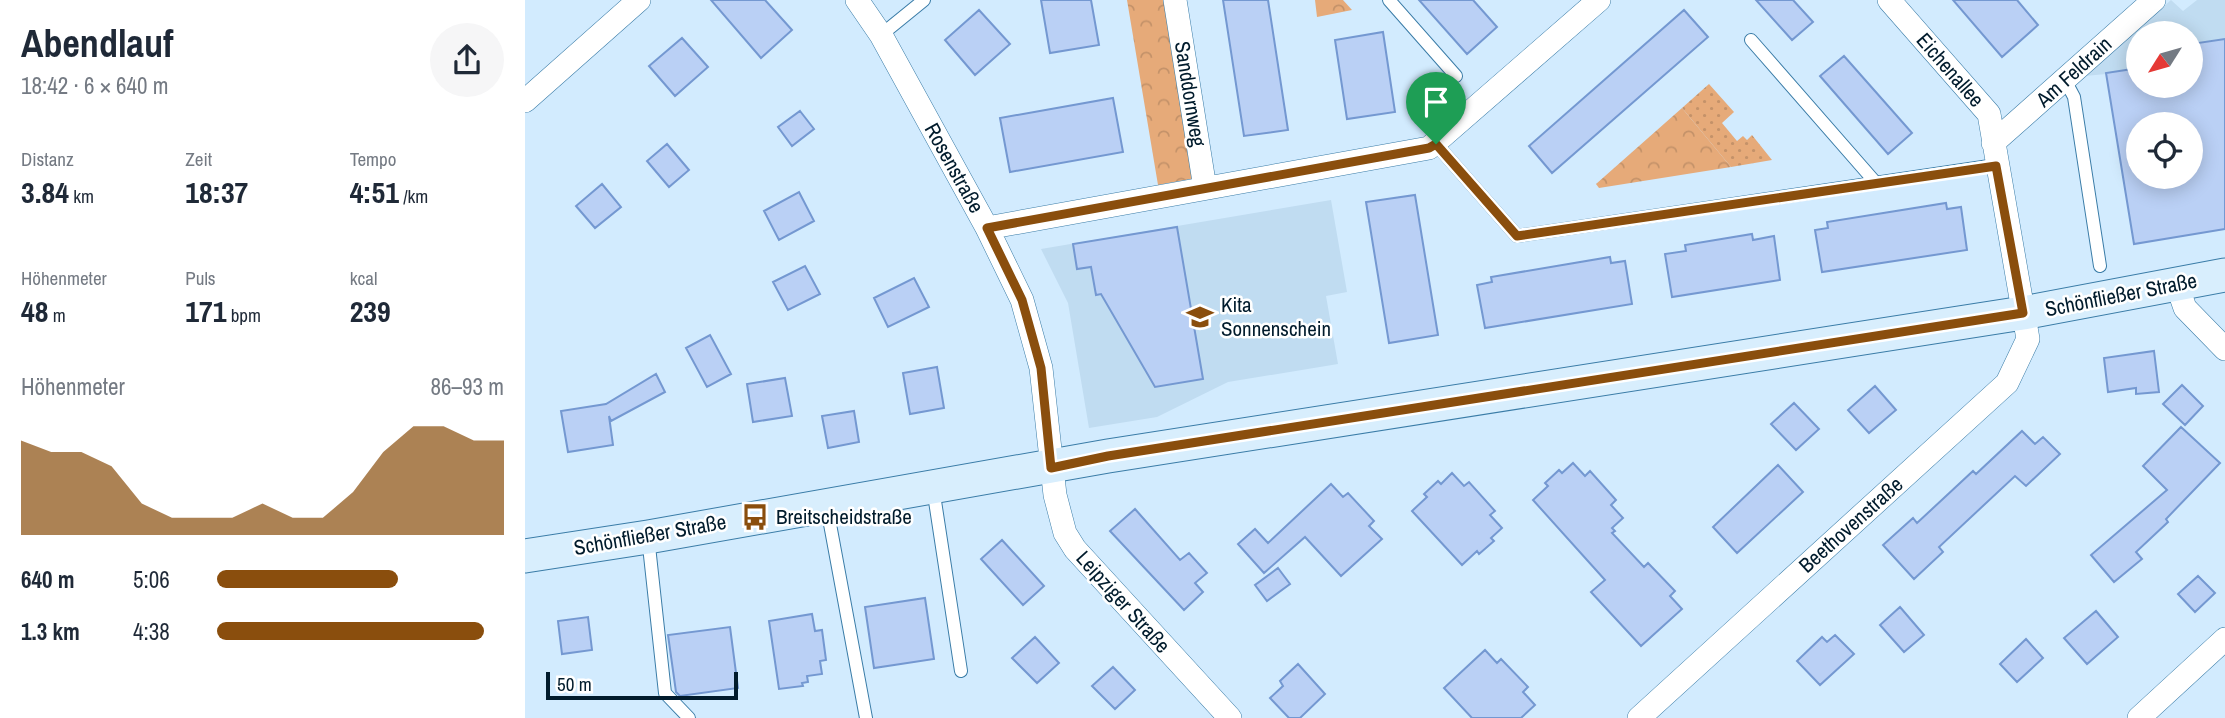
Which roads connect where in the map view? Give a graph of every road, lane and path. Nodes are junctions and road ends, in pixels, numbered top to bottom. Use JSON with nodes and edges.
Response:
{"nodes":[{"id":1,"x":639,"y":0,"type":"edge"},
{"id":2,"x":857,"y":0,"type":"edge"},
{"id":3,"x":924,"y":0,"type":"edge"},
{"id":4,"x":1175,"y":0,"type":"edge"},
{"id":5,"x":1389,"y":0,"type":"edge"},
{"id":6,"x":1599,"y":0,"type":"edge"},
{"id":7,"x":1889,"y":0,"type":"edge"},
{"id":8,"x":2154,"y":0,"type":"edge"},
{"id":9,"x":881,"y":35,"type":"junction"},
{"id":10,"x":1751,"y":40,"type":"dead end"},
{"id":11,"x":1456,"y":76,"type":"dead end"},
{"id":12,"x":2066,"y":80,"type":"junction"},
{"id":13,"x":525,"y":101,"type":"edge"},
{"id":14,"x":1436,"y":144,"type":"junction"},
{"id":15,"x":1994,"y":154,"type":"junction"},
{"id":16,"x":1876,"y":183,"type":"junction"},
{"id":17,"x":1205,"y":188,"type":"junction"},
{"id":18,"x":987,"y":228,"type":"junction"},
{"id":19,"x":2100,"y":266,"type":"dead end"},
{"id":20,"x":2225,"y":275,"type":"edge"},
{"id":21,"x":2177,"y":285,"type":"junction"},
{"id":22,"x":2023,"y":313,"type":"junction"},
{"id":23,"x":2225,"y":349,"type":"edge"},
{"id":24,"x":1051,"y":468,"type":"junction"},
{"id":25,"x":933,"y":488,"type":"junction"},
{"id":26,"x":827,"y":506,"type":"junction"},
{"id":27,"x":648,"y":537,"type":"junction"},
{"id":28,"x":525,"y":556,"type":"edge"},
{"id":29,"x":2225,"y":639,"type":"edge"},
{"id":30,"x":961,"y":671,"type":"dead end"},
{"id":31,"x":2152,"y":714,"type":"edge"},
{"id":32,"x":689,"y":718,"type":"edge"},
{"id":33,"x":866,"y":718,"type":"edge"},
{"id":34,"x":1230,"y":718,"type":"edge"},
{"id":35,"x":1639,"y":718,"type":"edge"}],
"edges":[{"from":1,"to":13,"type":"street"},
{"from":2,"to":9,"type":"street","name":"Rosenstraße"},
{"from":3,"to":9,"type":"lane"},
{"from":4,"to":17,"type":"street","name":"Sanddornweg"},
{"from":5,"to":11,"type":"lane"},
{"from":6,"to":14,"type":"street"},
{"from":7,"to":15,"type":"street","name":"Eichenallee"},
{"from":8,"to":12,"type":"street","name":"Am Feldrain"},
{"from":9,"to":18,"type":"street","name":"Rosenstraße"},
{"from":10,"to":16,"type":"lane"},
{"from":12,"to":15,"type":"street","name":"Am Feldrain"},
{"from":12,"to":19,"type":"lane"},
{"from":14,"to":16,"type":"lane"},
{"from":14,"to":17,"type":"street"},
{"from":15,"to":16,"type":"lane"},
{"from":15,"to":22,"type":"street","name":"Eichenallee"},
{"from":17,"to":18,"type":"street"},
{"from":18,"to":24,"type":"street","name":"Rosenstraße"},
{"from":20,"to":21,"type":"main road","name":"Schönfließer Straße"},
{"from":21,"to":22,"type":"main road","name":"Schönfließer Straße"},
{"from":21,"to":23,"type":"street"},
{"from":22,"to":24,"type":"main road","name":"Schönfließer Straße"},
{"from":22,"to":35,"type":"street","name":"Beethovenstraße"},
{"from":24,"to":25,"type":"main road","name":"Schönfließer Straße"},
{"from":24,"to":34,"type":"street","name":"Leipziger Straße"},
{"from":25,"to":26,"type":"main road","name":"Schönfließer Straße"},
{"from":25,"to":30,"type":"lane"},
{"from":26,"to":27,"type":"main road","name":"Schönfließer Straße"},
{"from":26,"to":33,"type":"lane"},
{"from":27,"to":28,"type":"main road","name":"Schönfließer Straße"},
{"from":27,"to":32,"type":"lane"},
{"from":29,"to":31,"type":"street"}]}
